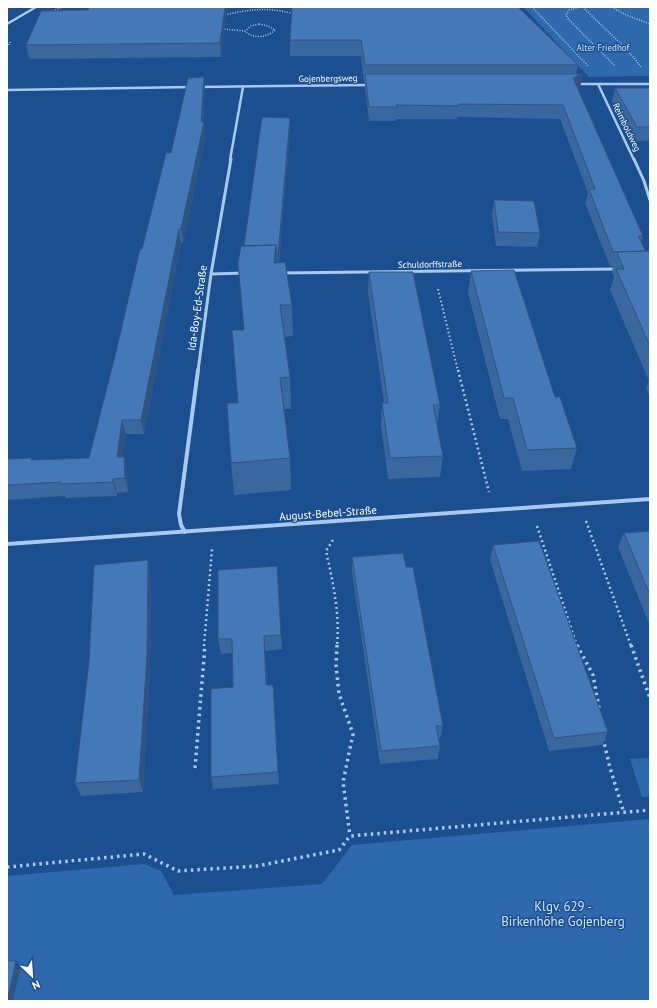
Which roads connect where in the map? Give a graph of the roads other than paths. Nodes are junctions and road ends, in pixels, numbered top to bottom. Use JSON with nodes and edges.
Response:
{"nodes":[{"id":1,"x":36,"y":7,"type":"edge"},
{"id":2,"x":7,"y":24,"type":"edge"},
{"id":3,"x":575,"y":84,"type":"edge"},
{"id":4,"x":598,"y":84,"type":"junction"},
{"id":5,"x":650,"y":84,"type":"edge"},
{"id":6,"x":372,"y":85,"type":"edge"},
{"id":7,"x":243,"y":86,"type":"junction"},
{"id":8,"x":7,"y":90,"type":"edge"},
{"id":9,"x":650,"y":200,"type":"edge"},
{"id":10,"x":619,"y":269,"type":"edge"},
{"id":11,"x":250,"y":273,"type":"edge"},
{"id":12,"x":274,"y":273,"type":"edge"},
{"id":13,"x":210,"y":274,"type":"junction"},
{"id":14,"x":650,"y":499,"type":"edge"},
{"id":15,"x":185,"y":532,"type":"junction"},
{"id":16,"x":7,"y":544,"type":"edge"}],
"edges":[{"from":1,"to":2,"type":"street"},
{"from":3,"to":4,"type":"street"},
{"from":4,"to":5,"type":"street"},
{"from":4,"to":9,"type":"street","name":"Reimboldweg"},
{"from":6,"to":7,"type":"street","name":"Gojenbergsweg"},
{"from":7,"to":8,"type":"street","name":"Gojenbergsweg"},
{"from":7,"to":13,"type":"street","name":"Ida-Boy-Ed-Straße"},
{"from":10,"to":12,"type":"street","name":"Schuldorffstraße"},
{"from":11,"to":13,"type":"street"},
{"from":13,"to":15,"type":"street","name":"Ida-Boy-Ed-Straße"},
{"from":14,"to":15,"type":"street","name":"August-Bebel-Straße"},
{"from":15,"to":16,"type":"street","name":"August-Bebel-Straße"}]}
